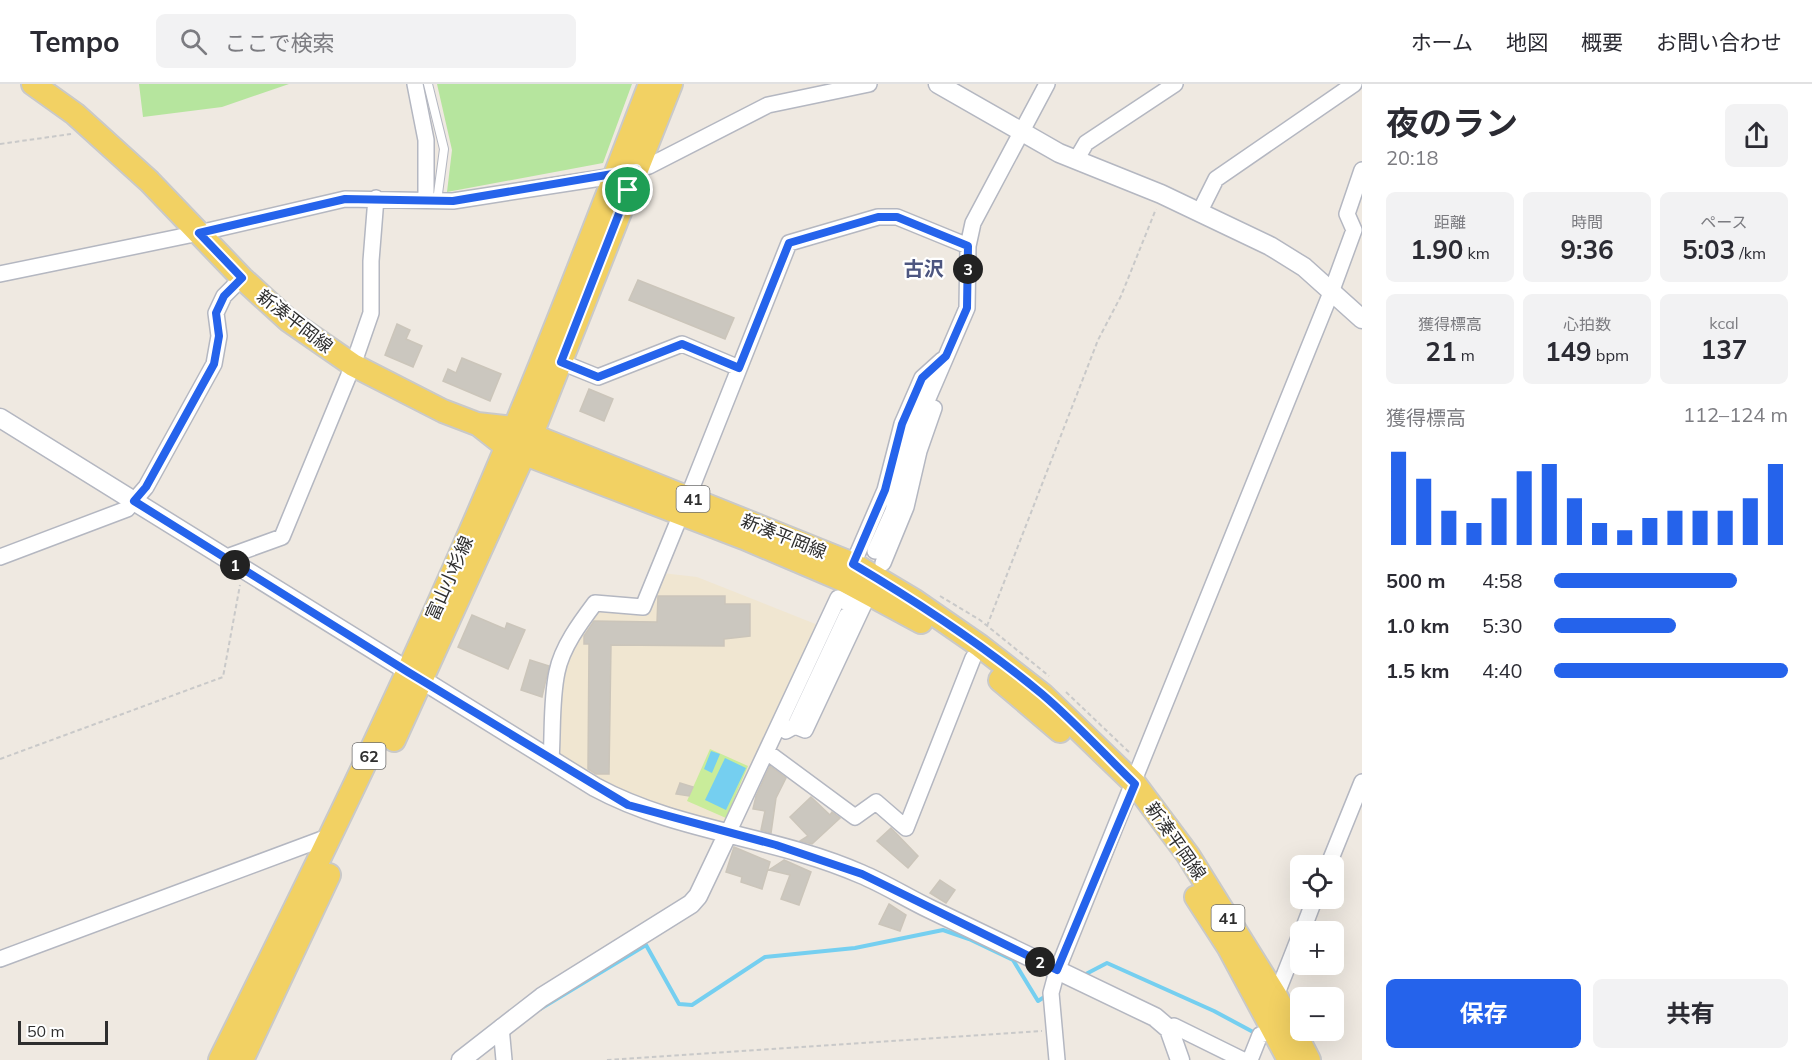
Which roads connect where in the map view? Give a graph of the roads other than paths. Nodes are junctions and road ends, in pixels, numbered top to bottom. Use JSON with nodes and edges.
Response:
{"nodes":[{"id":1,"x":33,"y":84,"type":"edge"},
{"id":2,"x":416,"y":84,"type":"edge"},
{"id":3,"x":428,"y":84,"type":"edge"},
{"id":4,"x":650,"y":84,"type":"edge"},
{"id":5,"x":671,"y":84,"type":"edge"},
{"id":6,"x":869,"y":84,"type":"edge"},
{"id":7,"x":938,"y":84,"type":"edge"},
{"id":8,"x":1047,"y":84,"type":"edge"},
{"id":9,"x":1175,"y":84,"type":"edge"},
{"id":10,"x":1354,"y":84,"type":"edge"},
{"id":11,"x":1022,"y":134,"type":"junction"},
{"id":12,"x":1076,"y":160,"type":"junction"},
{"id":13,"x":636,"y":170,"type":"junction"},
{"id":14,"x":1362,"y":170,"type":"edge"},
{"id":15,"x":614,"y":176,"type":"junction"},
{"id":16,"x":376,"y":198,"type":"junction"},
{"id":17,"x":431,"y":200,"type":"junction"},
{"id":18,"x":1200,"y":211,"type":"junction"},
{"id":19,"x":199,"y":233,"type":"junction"},
{"id":20,"x":968,"y":246,"type":"junction"},
{"id":21,"x":0,"y":274,"type":"edge"},
{"id":22,"x":242,"y":278,"type":"junction"},
{"id":23,"x":1332,"y":290,"type":"junction"},
{"id":24,"x":1362,"y":319,"type":"edge"},
{"id":25,"x":946,"y":356,"type":"junction"},
{"id":26,"x":561,"y":362,"type":"junction"},
{"id":27,"x":353,"y":365,"type":"junction"},
{"id":28,"x":739,"y":368,"type":"junction"},
{"id":29,"x":0,"y":418,"type":"edge"},
{"id":30,"x":519,"y":441,"type":"junction"},
{"id":31,"x":134,"y":501,"type":"junction"},
{"id":32,"x":684,"y":506,"type":"junction"},
{"id":33,"x":0,"y":556,"type":"edge"},
{"id":34,"x":879,"y":557,"type":"dead end"},
{"id":35,"x":224,"y":558,"type":"junction"},
{"id":36,"x":853,"y":564,"type":"junction"},
{"id":37,"x":859,"y":606,"type":"junction"},
{"id":38,"x":973,"y":658,"type":"junction"},
{"id":39,"x":414,"y":676,"type":"junction"},
{"id":40,"x":775,"y":736,"type":"junction"},
{"id":41,"x":767,"y":752,"type":"junction"},
{"id":42,"x":551,"y":760,"type":"junction"},
{"id":43,"x":1362,"y":782,"type":"edge"},
{"id":44,"x":1132,"y":791,"type":"junction"},
{"id":45,"x":728,"y":833,"type":"junction"},
{"id":46,"x":333,"y":835,"type":"junction"},
{"id":47,"x":1332,"y":855,"type":"edge"},
{"id":48,"x":0,"y":959,"type":"edge"},
{"id":49,"x":1290,"y":961,"type":"edge"},
{"id":50,"x":1057,"y":970,"type":"junction"},
{"id":51,"x":1276,"y":996,"type":"junction"},
{"id":52,"x":501,"y":1027,"type":"junction"},
{"id":53,"x":1169,"y":1029,"type":"junction"},
{"id":54,"x":1274,"y":1031,"type":"junction"},
{"id":55,"x":220,"y":1060,"type":"edge"},
{"id":56,"x":242,"y":1060,"type":"edge"},
{"id":57,"x":461,"y":1060,"type":"edge"},
{"id":58,"x":504,"y":1060,"type":"edge"},
{"id":59,"x":1057,"y":1060,"type":"edge"},
{"id":60,"x":1180,"y":1060,"type":"edge"},
{"id":61,"x":1243,"y":1060,"type":"edge"},
{"id":62,"x":1250,"y":1060,"type":"edge"},
{"id":63,"x":1289,"y":1060,"type":"edge"},
{"id":64,"x":1309,"y":1060,"type":"edge"}],
"edges":[{"from":1,"to":19,"type":"main road","name":"新湊平岡線","number":"41"},
{"from":2,"to":17,"type":"street"},
{"from":3,"to":17,"type":"lane"},
{"from":4,"to":15,"type":"main road","name":"富山小杉線","number":"62"},
{"from":5,"to":13,"type":"main road","name":"富山小杉線","number":"62"},
{"from":6,"to":13,"type":"street"},
{"from":7,"to":11,"type":"street"},
{"from":8,"to":11,"type":"street"},
{"from":9,"to":12,"type":"street"},
{"from":10,"to":18,"type":"street"},
{"from":11,"to":12,"type":"street"},
{"from":11,"to":20,"type":"street"},
{"from":12,"to":18,"type":"street"},
{"from":13,"to":15,"type":"street"},
{"from":13,"to":26,"type":"main road","name":"富山小杉線","number":"62"},
{"from":14,"to":23,"type":"street"},
{"from":15,"to":17,"type":"street"},
{"from":15,"to":30,"type":"main road","name":"富山小杉線","number":"62"},
{"from":16,"to":17,"type":"street"},
{"from":16,"to":19,"type":"street"},
{"from":16,"to":27,"type":"street"},
{"from":18,"to":23,"type":"street"},
{"from":19,"to":21,"type":"street"},
{"from":19,"to":22,"type":"main road","name":"新湊平岡線","number":"41"},
{"from":20,"to":25,"type":"street"},
{"from":20,"to":28,"type":"street"},
{"from":22,"to":27,"type":"main road","name":"新湊平岡線","number":"41"},
{"from":22,"to":31,"type":"street"},
{"from":23,"to":24,"type":"street"},
{"from":23,"to":44,"type":"street"},
{"from":25,"to":34,"type":"street"},
{"from":25,"to":36,"type":"street"},
{"from":26,"to":28,"type":"street"},
{"from":26,"to":30,"type":"main road","name":"富山小杉線","number":"62"},
{"from":27,"to":30,"type":"main road","name":"新湊平岡線","number":"41"},
{"from":27,"to":35,"type":"street"},
{"from":28,"to":32,"type":"street"},
{"from":29,"to":31,"type":"street"},
{"from":30,"to":32,"type":"main road","name":"新湊平岡線","number":"41"},
{"from":30,"to":39,"type":"main road","name":"富山小杉線","number":"62"},
{"from":31,"to":33,"type":"street"},
{"from":31,"to":35,"type":"street"},
{"from":32,"to":36,"type":"main road","name":"新湊平岡線","number":"41"},
{"from":32,"to":37,"type":"main road","name":"新湊平岡線","number":"41"},
{"from":32,"to":42,"type":"street"},
{"from":35,"to":39,"type":"street"},
{"from":36,"to":44,"type":"main road","name":"新湊平岡線","number":"41"},
{"from":37,"to":38,"type":"main road","name":"新湊平岡線","number":"41"},
{"from":37,"to":40,"type":"street"},
{"from":37,"to":40,"type":"street"},
{"from":38,"to":41,"type":"street"},
{"from":38,"to":44,"type":"main road","name":"新湊平岡線","number":"41"},
{"from":39,"to":42,"type":"street"},
{"from":39,"to":46,"type":"main road","name":"富山小杉線","number":"62"},
{"from":39,"to":56,"type":"main road","name":"富山小杉線","number":"62"},
{"from":40,"to":41,"type":"street"},
{"from":41,"to":45,"type":"street"},
{"from":42,"to":45,"type":"street"},
{"from":43,"to":47,"type":"street"},
{"from":44,"to":50,"type":"street"},
{"from":44,"to":51,"type":"main road","name":"新湊平岡線","number":"41"},
{"from":44,"to":54,"type":"main road","name":"新湊平岡線","number":"41"},
{"from":45,"to":50,"type":"street"},
{"from":45,"to":52,"type":"street"},
{"from":46,"to":48,"type":"street"},
{"from":46,"to":55,"type":"main road","name":"富山小杉線","number":"62"},
{"from":49,"to":51,"type":"street"},
{"from":50,"to":53,"type":"street"},
{"from":50,"to":59,"type":"street"},
{"from":51,"to":64,"type":"main road","name":"新湊平岡線","number":"41"},
{"from":52,"to":57,"type":"street"},
{"from":52,"to":58,"type":"street"},
{"from":53,"to":60,"type":"street"},
{"from":53,"to":61,"type":"street"},
{"from":54,"to":62,"type":"street"},
{"from":54,"to":63,"type":"main road","name":"新湊平岡線","number":"41"}]}
